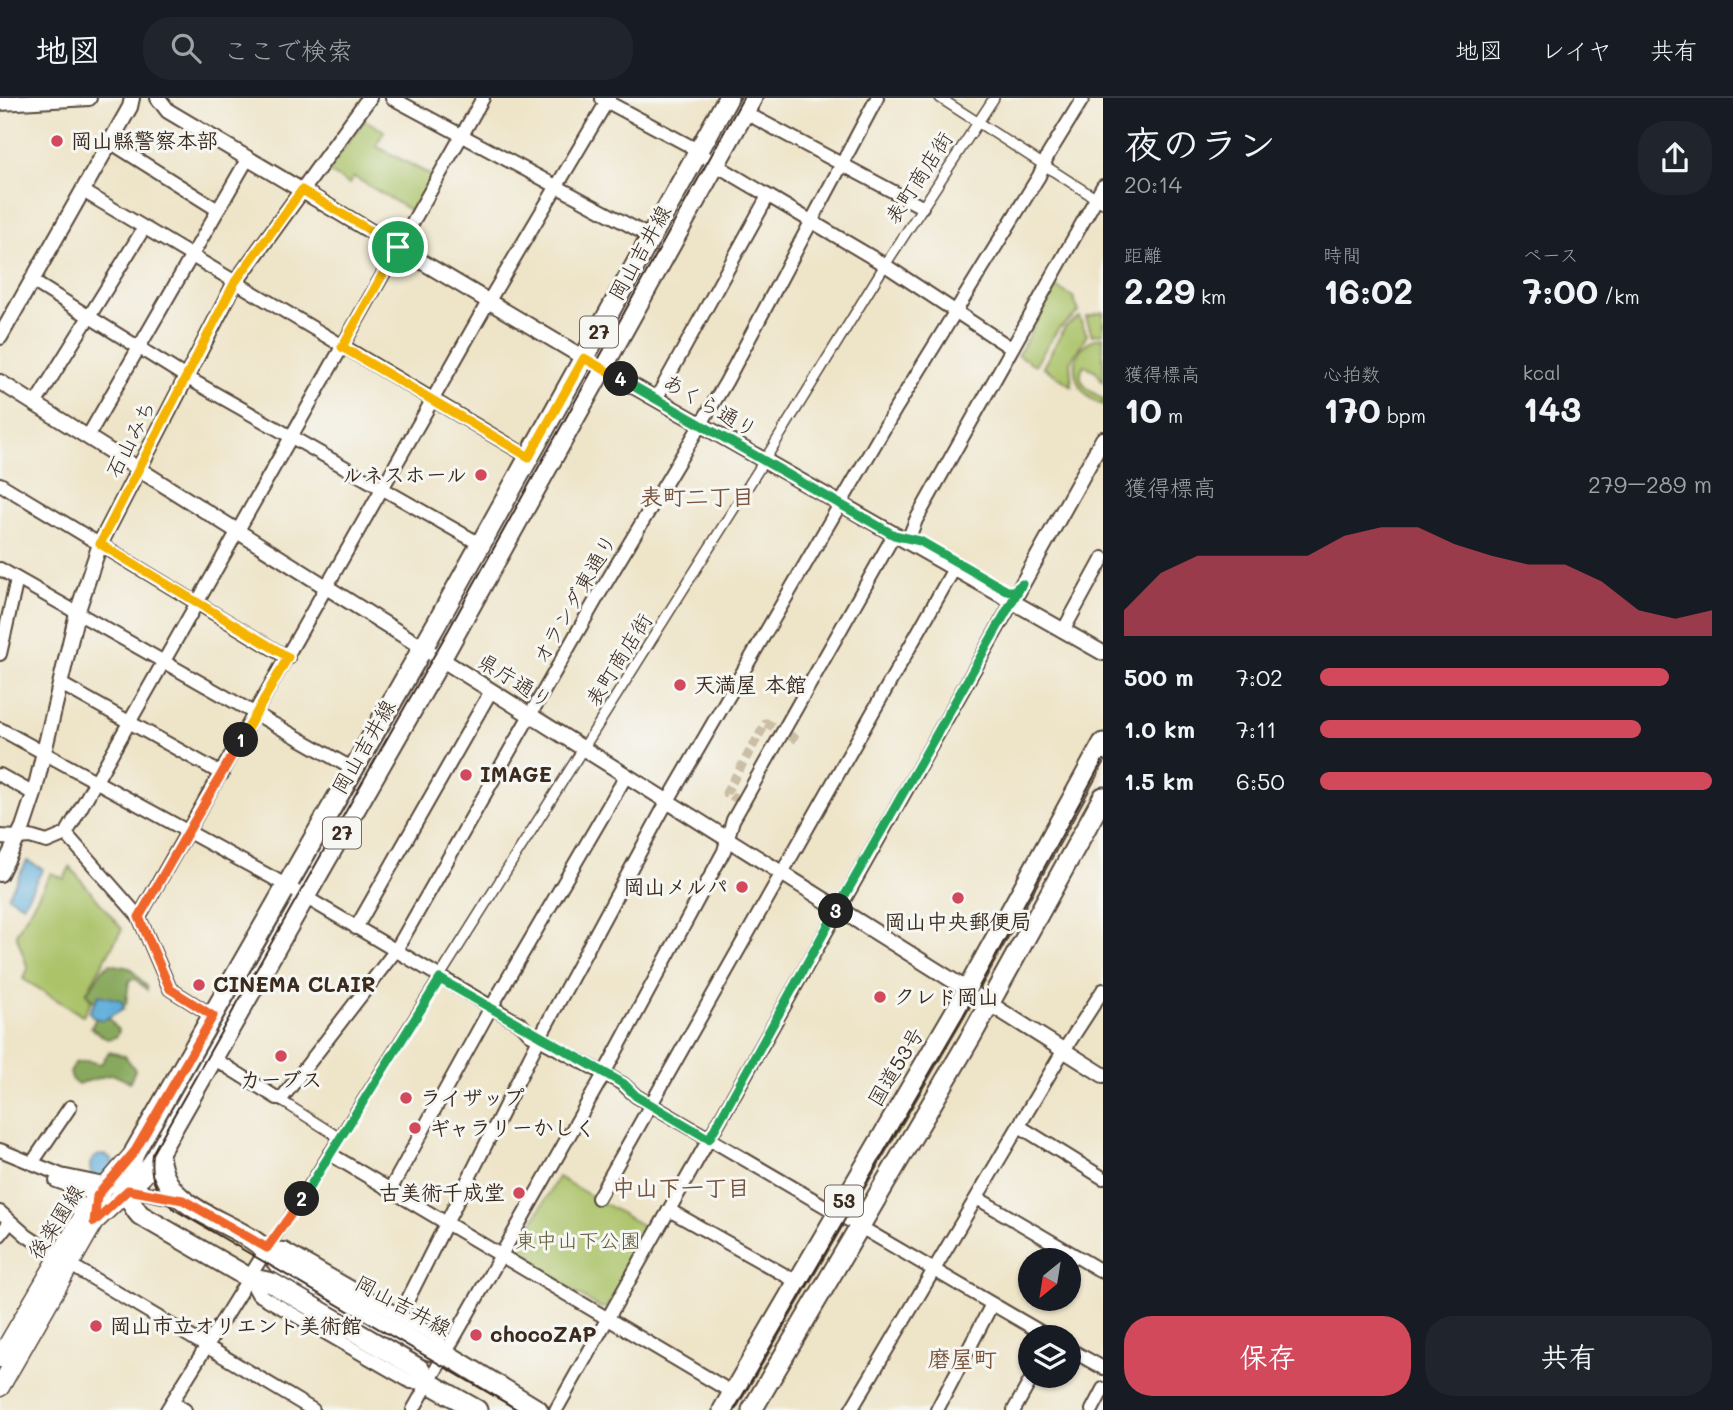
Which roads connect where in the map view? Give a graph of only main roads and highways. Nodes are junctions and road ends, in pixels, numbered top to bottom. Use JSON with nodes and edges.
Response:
{"nodes":[{"id":1,"x":724,"y":99,"type":"edge"},
{"id":2,"x":748,"y":105,"type":"edge"},
{"id":3,"x":1103,"y":743,"type":"edge"},
{"id":4,"x":1103,"y":797,"type":"edge"},
{"id":5,"x":159,"y":1152,"type":"junction"},
{"id":6,"x":107,"y":1191,"type":"junction"},
{"id":7,"x":64,"y":1261,"type":"junction"},
{"id":8,"x":0,"y":1358,"type":"edge"},
{"id":9,"x":0,"y":1387,"type":"edge"},
{"id":10,"x":728,"y":1402,"type":"edge"},
{"id":11,"x":758,"y":1408,"type":"edge"},
{"id":12,"x":477,"y":1410,"type":"edge"},
{"id":13,"x":538,"y":1410,"type":"edge"}],
"edges":[{"from":1,"to":6,"type":"main road","name":"岡山吉井線","number":"27"},
{"from":2,"to":5,"type":"main road","name":"岡山吉井線","number":"27"},
{"from":3,"to":10,"type":"main road","name":"国道53号","number":"53"},
{"from":4,"to":11,"type":"main road","number":"53"},
{"from":5,"to":6,"type":"main road","name":"後楽園線"},
{"from":5,"to":13,"type":"main road","name":"岡山吉井線"},
{"from":6,"to":7,"type":"main road","name":"後楽園線"},
{"from":6,"to":12,"type":"main road"},
{"from":7,"to":8,"type":"main road","name":"後楽園線"},
{"from":7,"to":9,"type":"main road","name":"後楽園線"}]}
